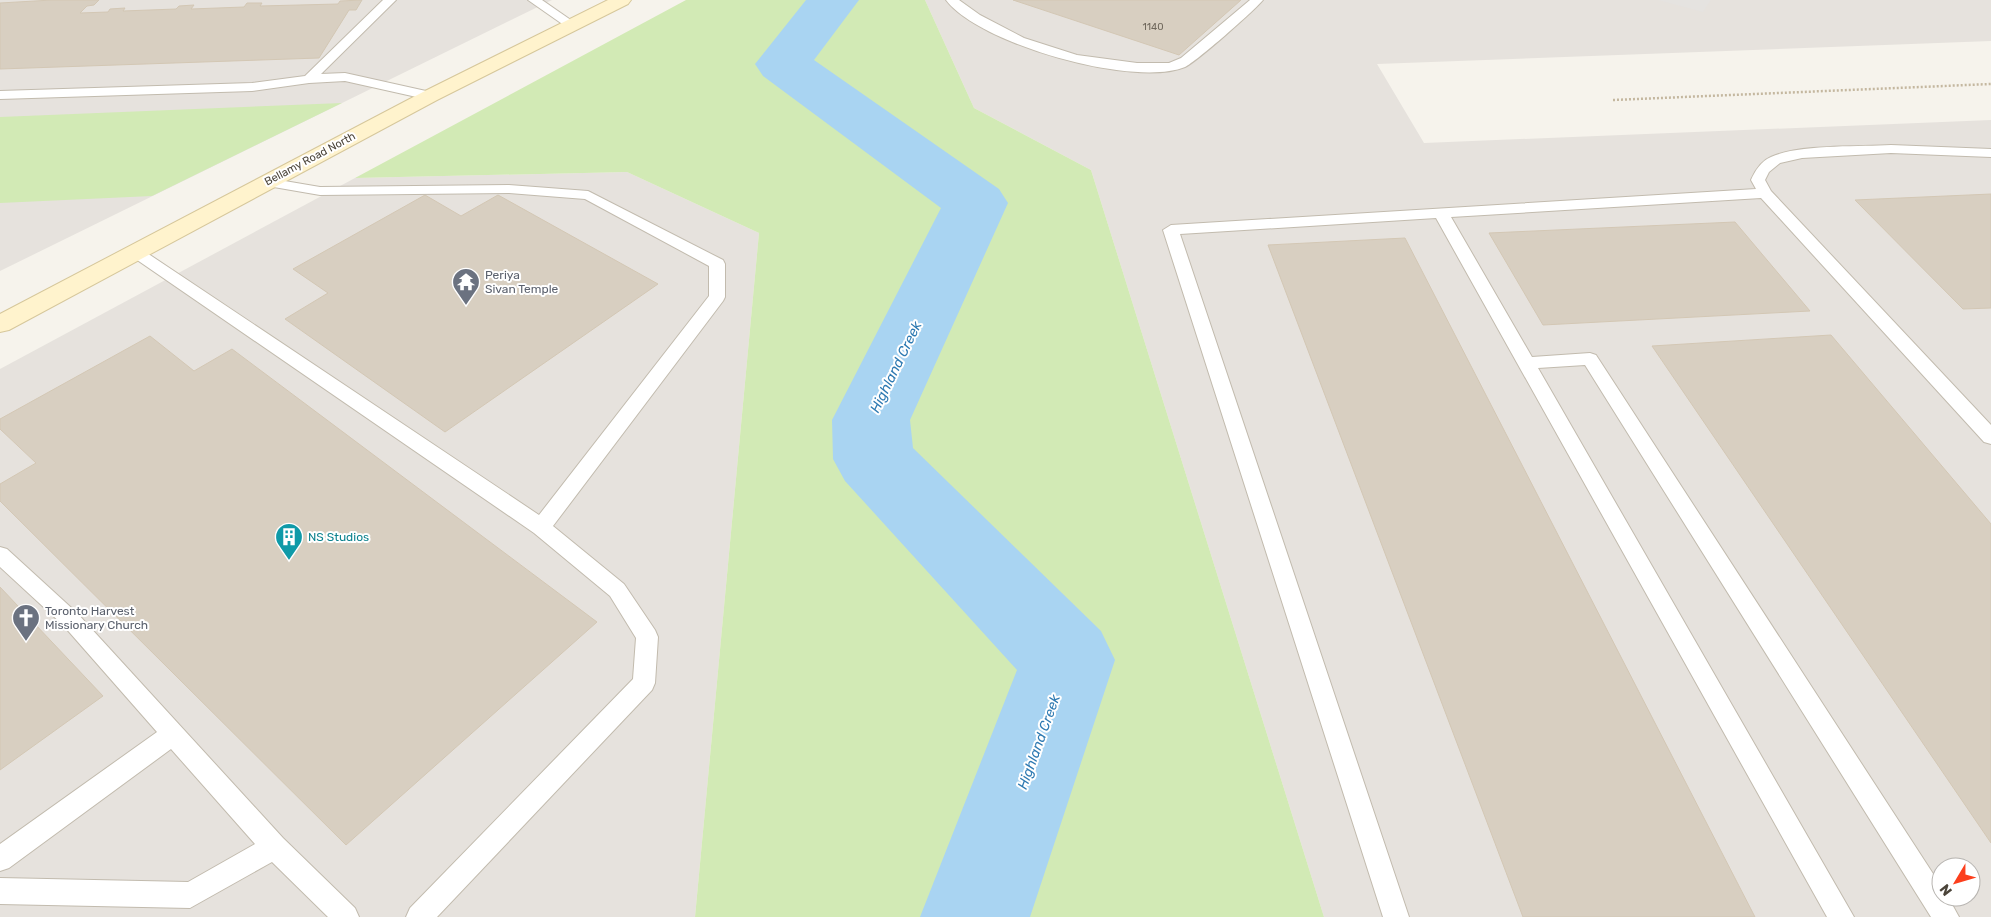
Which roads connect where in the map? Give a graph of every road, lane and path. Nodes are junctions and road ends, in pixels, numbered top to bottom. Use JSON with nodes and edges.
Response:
{"nodes":[{"id":1,"x":390,"y":0,"type":"edge"},
{"id":2,"x":534,"y":0,"type":"edge"},
{"id":3,"x":622,"y":0,"type":"edge"},
{"id":4,"x":952,"y":0,"type":"edge"},
{"id":5,"x":1256,"y":0,"type":"edge"},
{"id":6,"x":572,"y":25,"type":"junction"},
{"id":7,"x":309,"y":79,"type":"junction"},
{"id":8,"x":1991,"y":84,"type":"edge"},
{"id":9,"x":0,"y":95,"type":"edge"},
{"id":10,"x":430,"y":96,"type":"junction"},
{"id":11,"x":1613,"y":100,"type":"dead end"},
{"id":12,"x":1991,"y":153,"type":"edge"},
{"id":13,"x":267,"y":182,"type":"junction"},
{"id":14,"x":1765,"y":193,"type":"junction"},
{"id":15,"x":1441,"y":213,"type":"junction"},
{"id":16,"x":135,"y":253,"type":"junction"},
{"id":17,"x":0,"y":324,"type":"edge"},
{"id":18,"x":1526,"y":363,"type":"junction"},
{"id":19,"x":1991,"y":437,"type":"edge"},
{"id":20,"x":541,"y":527,"type":"junction"},
{"id":21,"x":0,"y":555,"type":"edge"},
{"id":22,"x":173,"y":734,"type":"junction"},
{"id":23,"x":274,"y":847,"type":"junction"},
{"id":24,"x":0,"y":859,"type":"edge"},
{"id":25,"x":0,"y":891,"type":"edge"},
{"id":26,"x":346,"y":917,"type":"edge"},
{"id":27,"x":419,"y":917,"type":"edge"},
{"id":28,"x":1396,"y":917,"type":"edge"},
{"id":29,"x":1841,"y":917,"type":"edge"},
{"id":30,"x":1946,"y":917,"type":"edge"}],
"edges":[{"from":1,"to":7,"type":"lane"},
{"from":2,"to":6,"type":"lane"},
{"from":3,"to":6,"type":"street","name":"Bellamy Road North"},
{"from":4,"to":5,"type":"lane"},
{"from":6,"to":10,"type":"street","name":"Bellamy Road North"},
{"from":7,"to":9,"type":"lane"},
{"from":7,"to":10,"type":"lane"},
{"from":8,"to":11,"type":"path"},
{"from":10,"to":13,"type":"street","name":"Bellamy Road North"},
{"from":12,"to":14,"type":"lane"},
{"from":13,"to":16,"type":"street","name":"Bellamy Road North"},
{"from":13,"to":20,"type":"lane"},
{"from":14,"to":15,"type":"lane"},
{"from":14,"to":19,"type":"lane"},
{"from":15,"to":18,"type":"lane"},
{"from":15,"to":28,"type":"lane"},
{"from":16,"to":17,"type":"street","name":"Bellamy Road North"},
{"from":16,"to":20,"type":"lane"},
{"from":18,"to":29,"type":"lane"},
{"from":18,"to":30,"type":"lane"},
{"from":20,"to":27,"type":"lane"},
{"from":21,"to":22,"type":"lane"},
{"from":22,"to":23,"type":"lane"},
{"from":22,"to":24,"type":"lane"},
{"from":23,"to":25,"type":"lane"},
{"from":23,"to":26,"type":"lane"}]}
